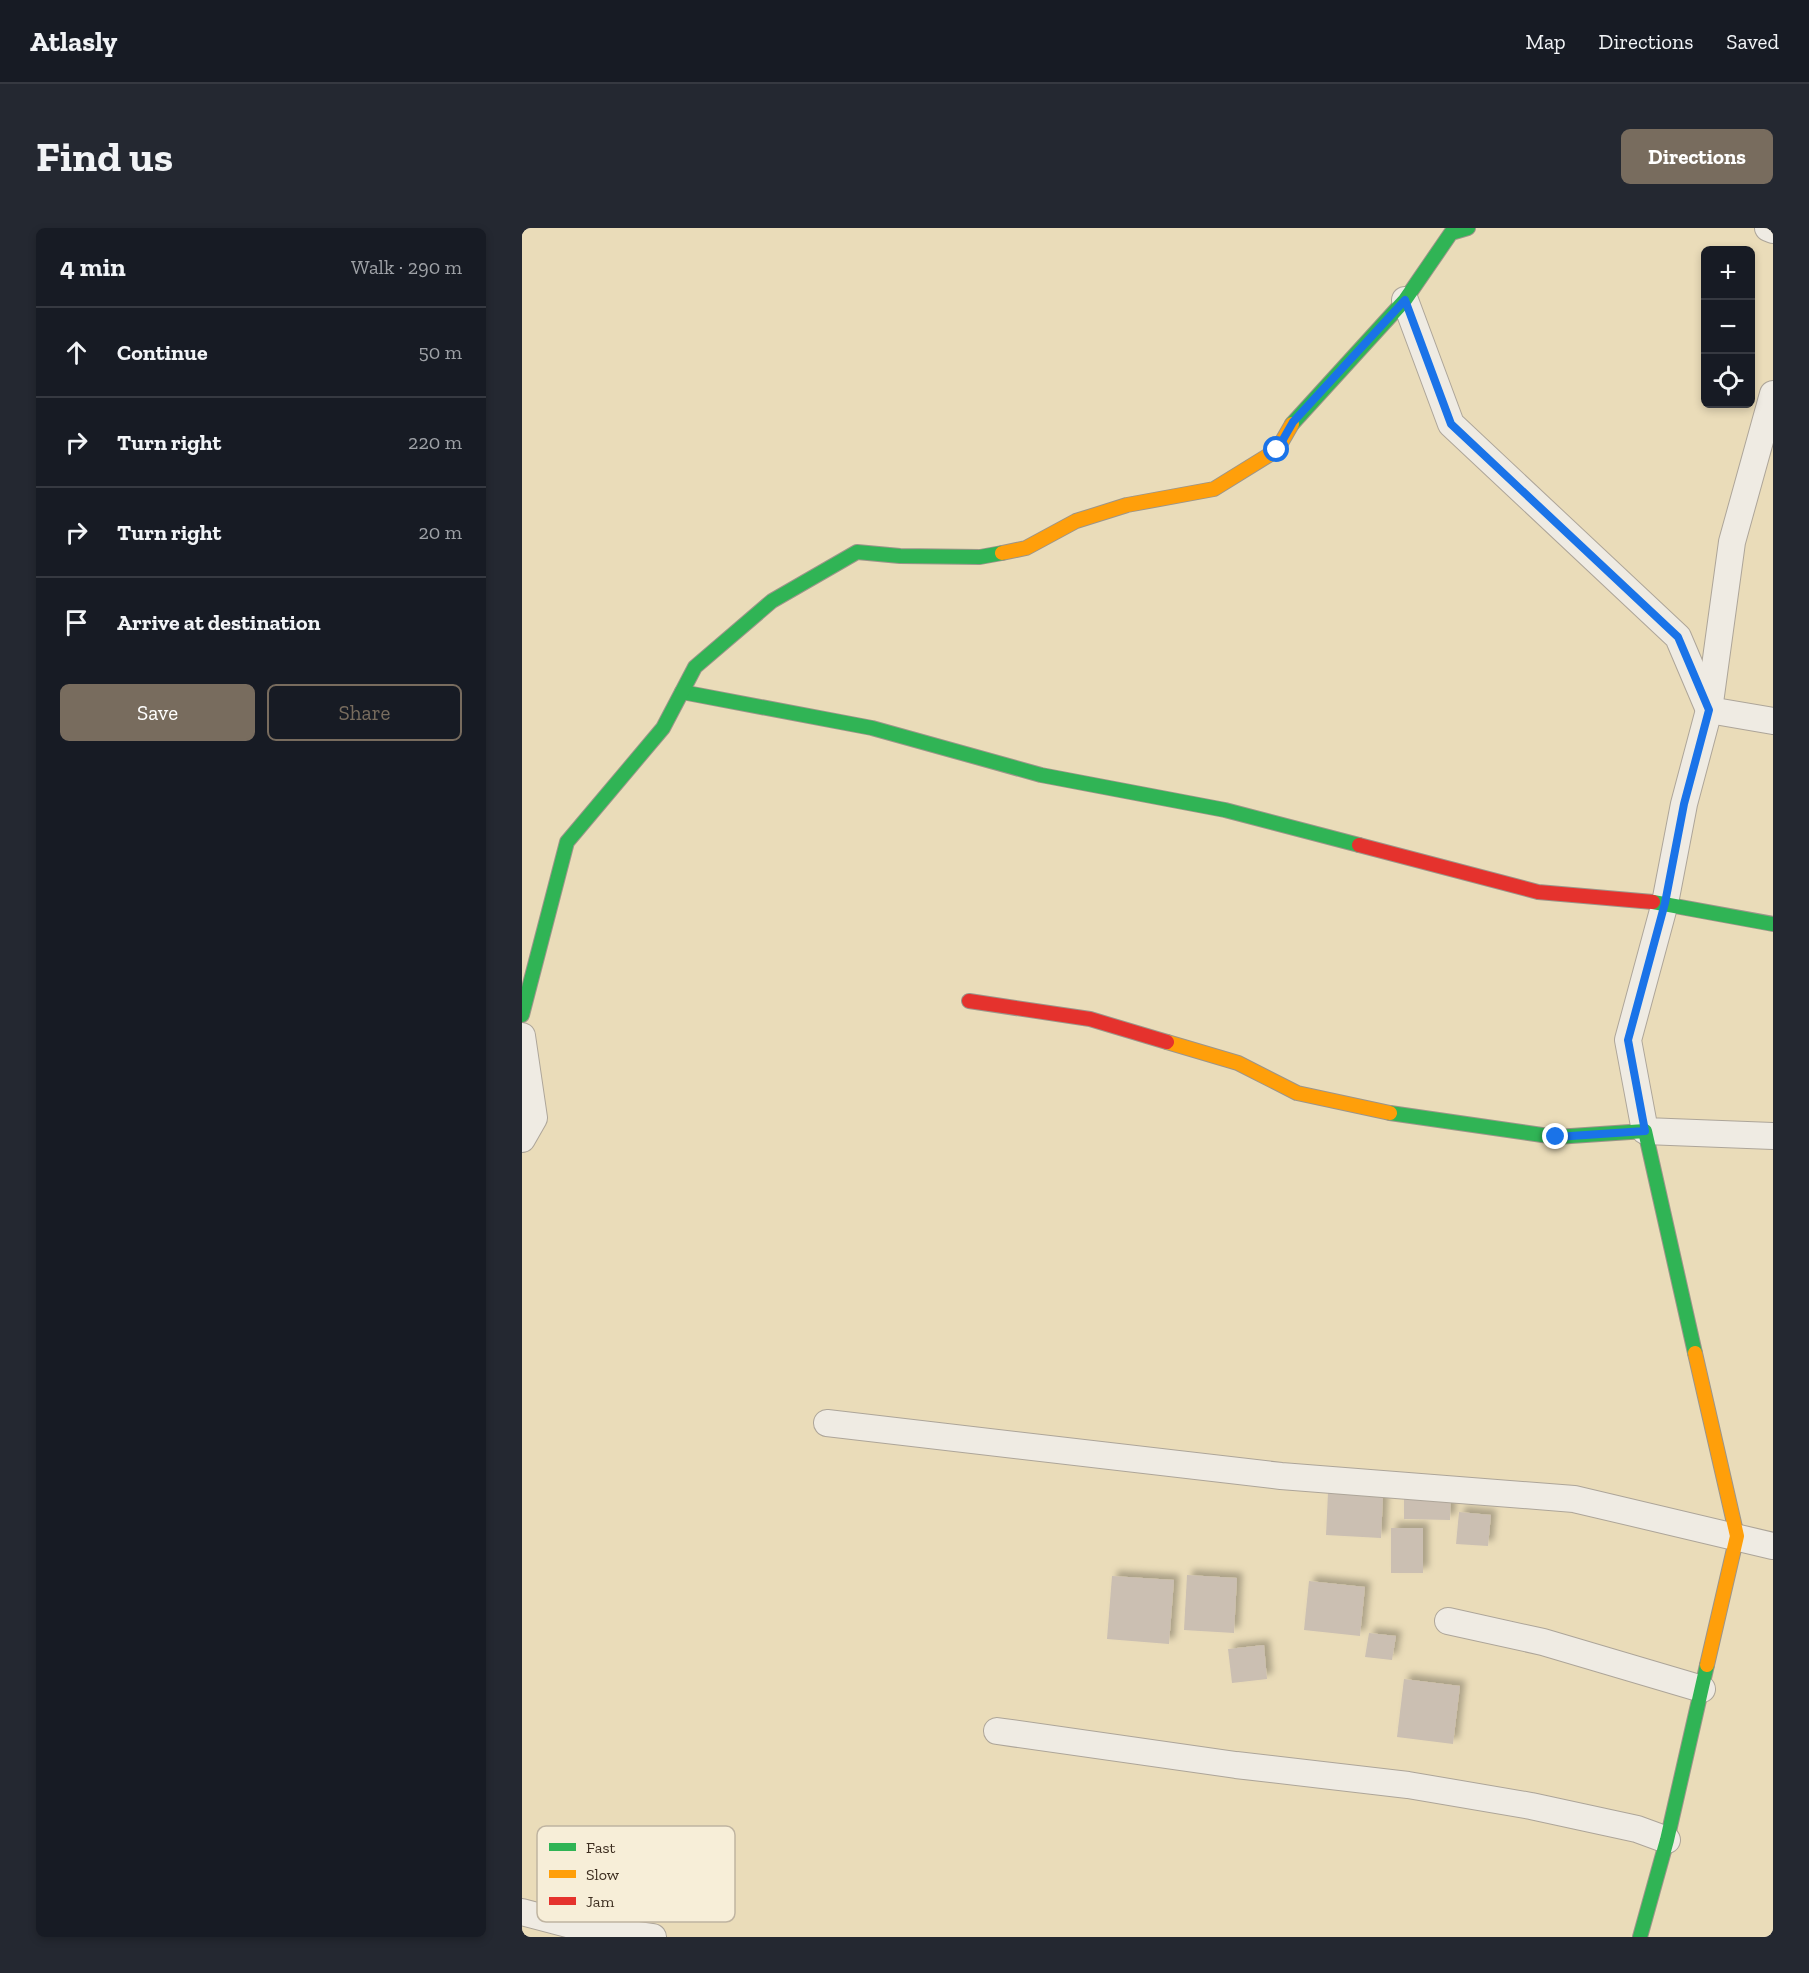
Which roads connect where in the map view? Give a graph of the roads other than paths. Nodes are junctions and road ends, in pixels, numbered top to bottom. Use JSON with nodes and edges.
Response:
{"nodes":[{"id":1,"x":1468,"y":228,"type":"edge"},
{"id":2,"x":1768,"y":228,"type":"edge"},
{"id":3,"x":1773,"y":230,"type":"edge"},
{"id":4,"x":1405,"y":300,"type":"junction"},
{"id":5,"x":1773,"y":394,"type":"edge"},
{"id":6,"x":682,"y":692,"type":"junction"},
{"id":7,"x":1709,"y":710,"type":"junction"},
{"id":8,"x":1773,"y":720,"type":"edge"},
{"id":9,"x":1665,"y":903,"type":"junction"},
{"id":10,"x":1773,"y":924,"type":"edge"},
{"id":11,"x":969,"y":1001,"type":"dead end"},
{"id":12,"x":522,"y":1015,"type":"edge"},
{"id":13,"x":522,"y":1036,"type":"edge"},
{"id":14,"x":1645,"y":1131,"type":"junction"},
{"id":15,"x":1773,"y":1136,"type":"edge"},
{"id":16,"x":522,"y":1139,"type":"edge"},
{"id":17,"x":827,"y":1423,"type":"dead end"},
{"id":18,"x":1737,"y":1536,"type":"junction"},
{"id":19,"x":1773,"y":1546,"type":"edge"},
{"id":20,"x":1448,"y":1621,"type":"dead end"},
{"id":21,"x":1702,"y":1689,"type":"junction"},
{"id":22,"x":997,"y":1731,"type":"dead end"},
{"id":23,"x":1667,"y":1840,"type":"junction"},
{"id":24,"x":522,"y":1912,"type":"edge"},
{"id":25,"x":537,"y":1916,"type":"edge"},
{"id":26,"x":560,"y":1922,"type":"edge"},
{"id":27,"x":653,"y":1937,"type":"edge"},
{"id":28,"x":1640,"y":1937,"type":"edge"}],
"edges":[{"from":1,"to":4,"type":"street"},
{"from":2,"to":3,"type":"street"},
{"from":4,"to":6,"type":"street"},
{"from":4,"to":7,"type":"street"},
{"from":5,"to":7,"type":"street"},
{"from":6,"to":9,"type":"street"},
{"from":6,"to":12,"type":"street"},
{"from":7,"to":8,"type":"street"},
{"from":7,"to":9,"type":"street"},
{"from":9,"to":10,"type":"street"},
{"from":9,"to":14,"type":"street"},
{"from":11,"to":14,"type":"street"},
{"from":13,"to":16,"type":"street"},
{"from":14,"to":15,"type":"street"},
{"from":14,"to":18,"type":"street"},
{"from":17,"to":18,"type":"street"},
{"from":18,"to":19,"type":"street"},
{"from":18,"to":21,"type":"street"},
{"from":20,"to":21,"type":"street"},
{"from":21,"to":23,"type":"street"},
{"from":22,"to":23,"type":"street"},
{"from":23,"to":28,"type":"street"},
{"from":24,"to":25,"type":"street"},
{"from":26,"to":27,"type":"street"}]}
